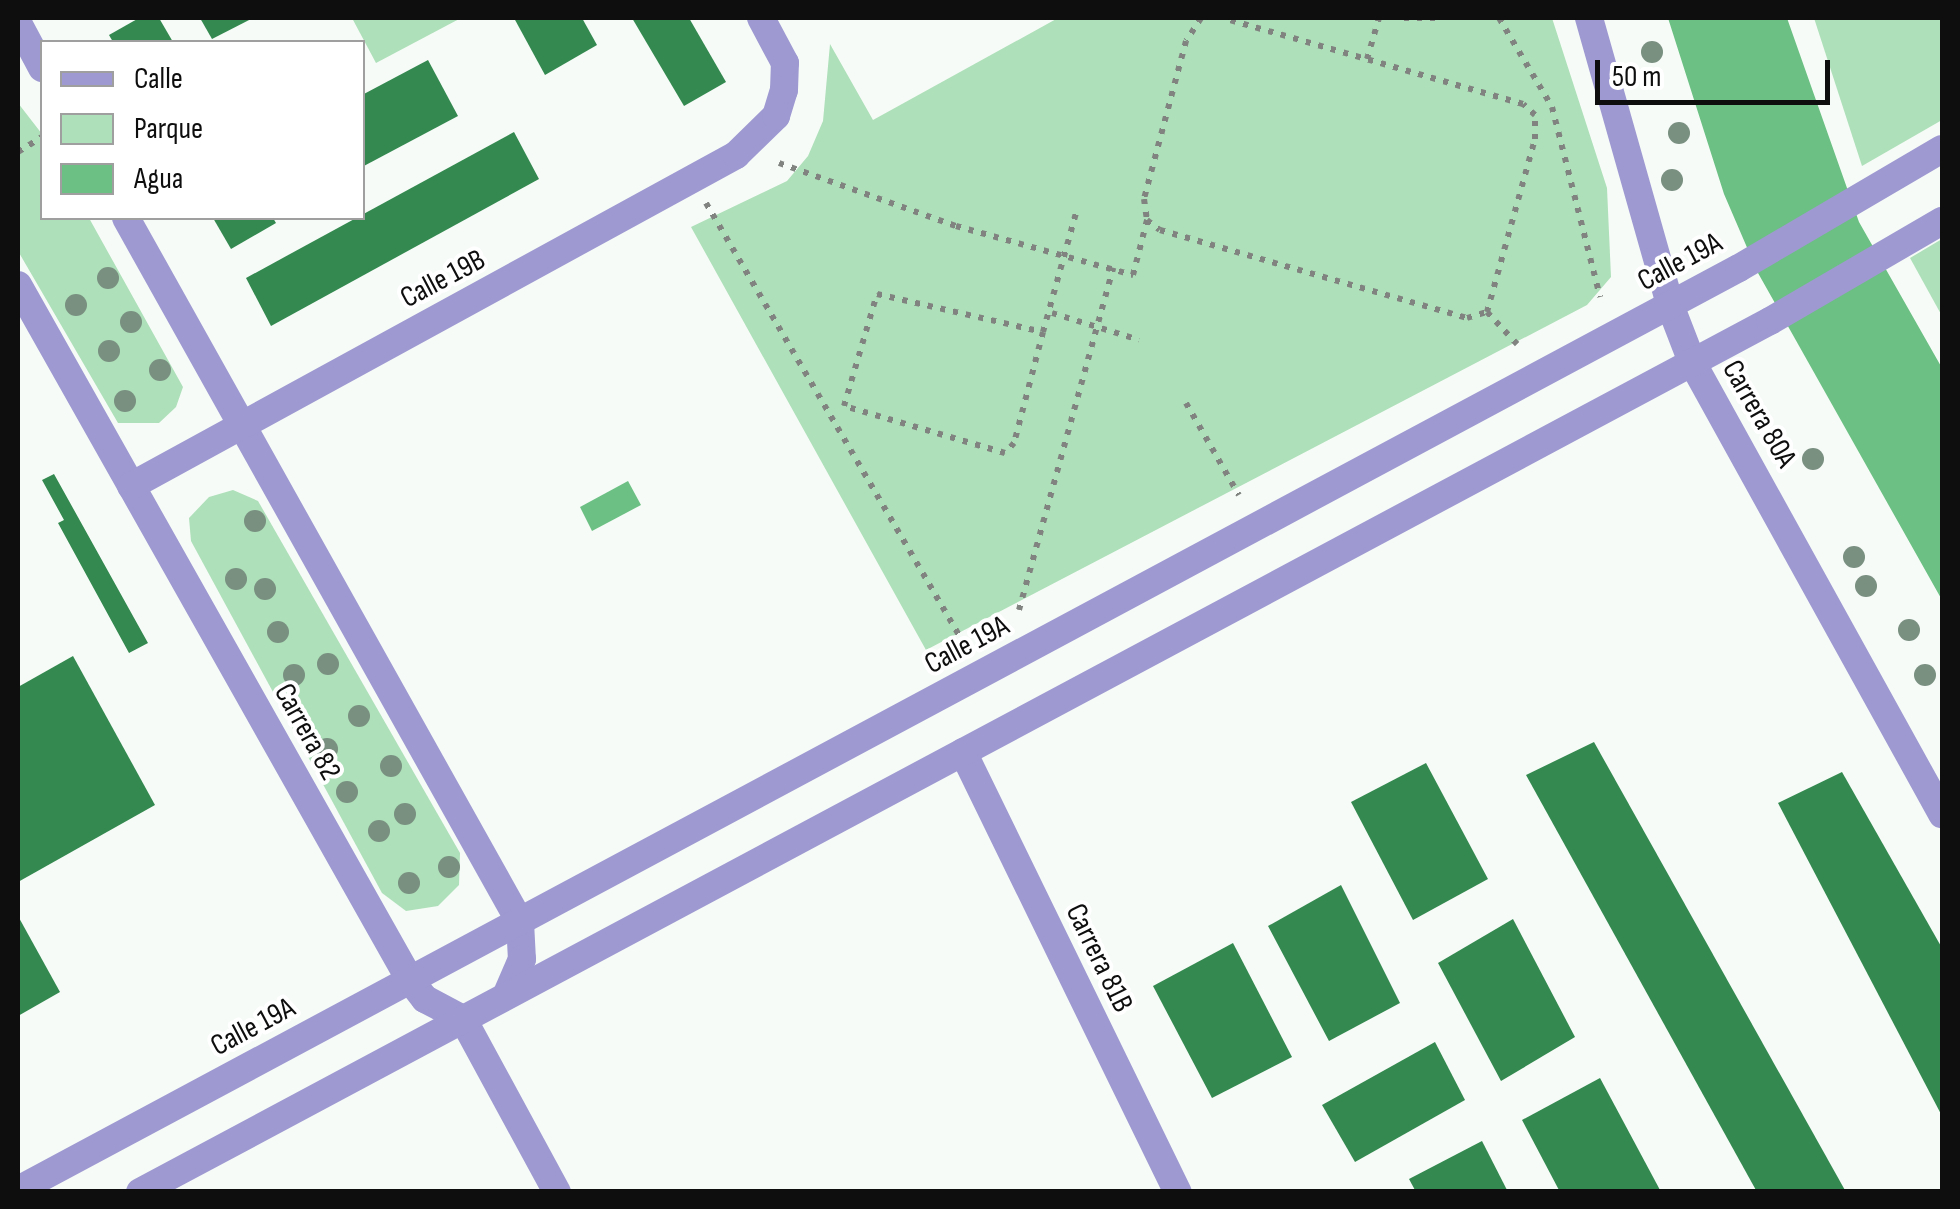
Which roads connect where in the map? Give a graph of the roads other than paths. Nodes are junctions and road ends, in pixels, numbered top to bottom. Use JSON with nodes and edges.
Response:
{"nodes":[{"id":1,"x":761,"y":18,"type":"edge"},
{"id":2,"x":1590,"y":18,"type":"edge"},
{"id":3,"x":18,"y":23,"type":"edge"},
{"id":4,"x":40,"y":64,"type":"edge"},
{"id":5,"x":1942,"y":149,"type":"edge"},
{"id":6,"x":127,"y":220,"type":"edge"},
{"id":7,"x":1942,"y":221,"type":"edge"},
{"id":8,"x":18,"y":286,"type":"edge"},
{"id":9,"x":1670,"y":305,"type":"junction"},
{"id":10,"x":1692,"y":362,"type":"junction"},
{"id":11,"x":242,"y":425,"type":"junction"},
{"id":12,"x":131,"y":486,"type":"junction"},
{"id":13,"x":962,"y":752,"type":"junction"},
{"id":14,"x":1942,"y":814,"type":"edge"},
{"id":15,"x":520,"y":922,"type":"junction"},
{"id":16,"x":410,"y":980,"type":"junction"},
{"id":17,"x":506,"y":996,"type":"junction"},
{"id":18,"x":463,"y":1019,"type":"junction"},
{"id":19,"x":18,"y":1190,"type":"edge"},
{"id":20,"x":140,"y":1192,"type":"edge"},
{"id":21,"x":557,"y":1192,"type":"edge"},
{"id":22,"x":1178,"y":1192,"type":"edge"}],
"edges":[{"from":1,"to":11,"type":"street","name":"Calle 19B"},
{"from":2,"to":9,"type":"street","name":"Carrera 80A"},
{"from":3,"to":4,"type":"street"},
{"from":5,"to":9,"type":"street","name":"Calle 19A"},
{"from":6,"to":11,"type":"street"},
{"from":7,"to":10,"type":"street"},
{"from":8,"to":12,"type":"street","name":"Carrera 82"},
{"from":9,"to":10,"type":"street","name":"Carrera 80A"},
{"from":9,"to":15,"type":"street","name":"Calle 19A"},
{"from":10,"to":13,"type":"street"},
{"from":10,"to":14,"type":"street","name":"Carrera 80A"},
{"from":11,"to":12,"type":"street","name":"Calle 19B"},
{"from":11,"to":15,"type":"street"},
{"from":12,"to":16,"type":"street","name":"Carrera 82"},
{"from":13,"to":17,"type":"street"},
{"from":13,"to":22,"type":"street","name":"Carrera 81B"},
{"from":15,"to":16,"type":"street","name":"Calle 19A"},
{"from":15,"to":17,"type":"street"},
{"from":16,"to":18,"type":"street","name":"Carrera 82"},
{"from":16,"to":19,"type":"street","name":"Calle 19A"},
{"from":17,"to":18,"type":"street"},
{"from":18,"to":20,"type":"street"},
{"from":18,"to":21,"type":"street"}]}
